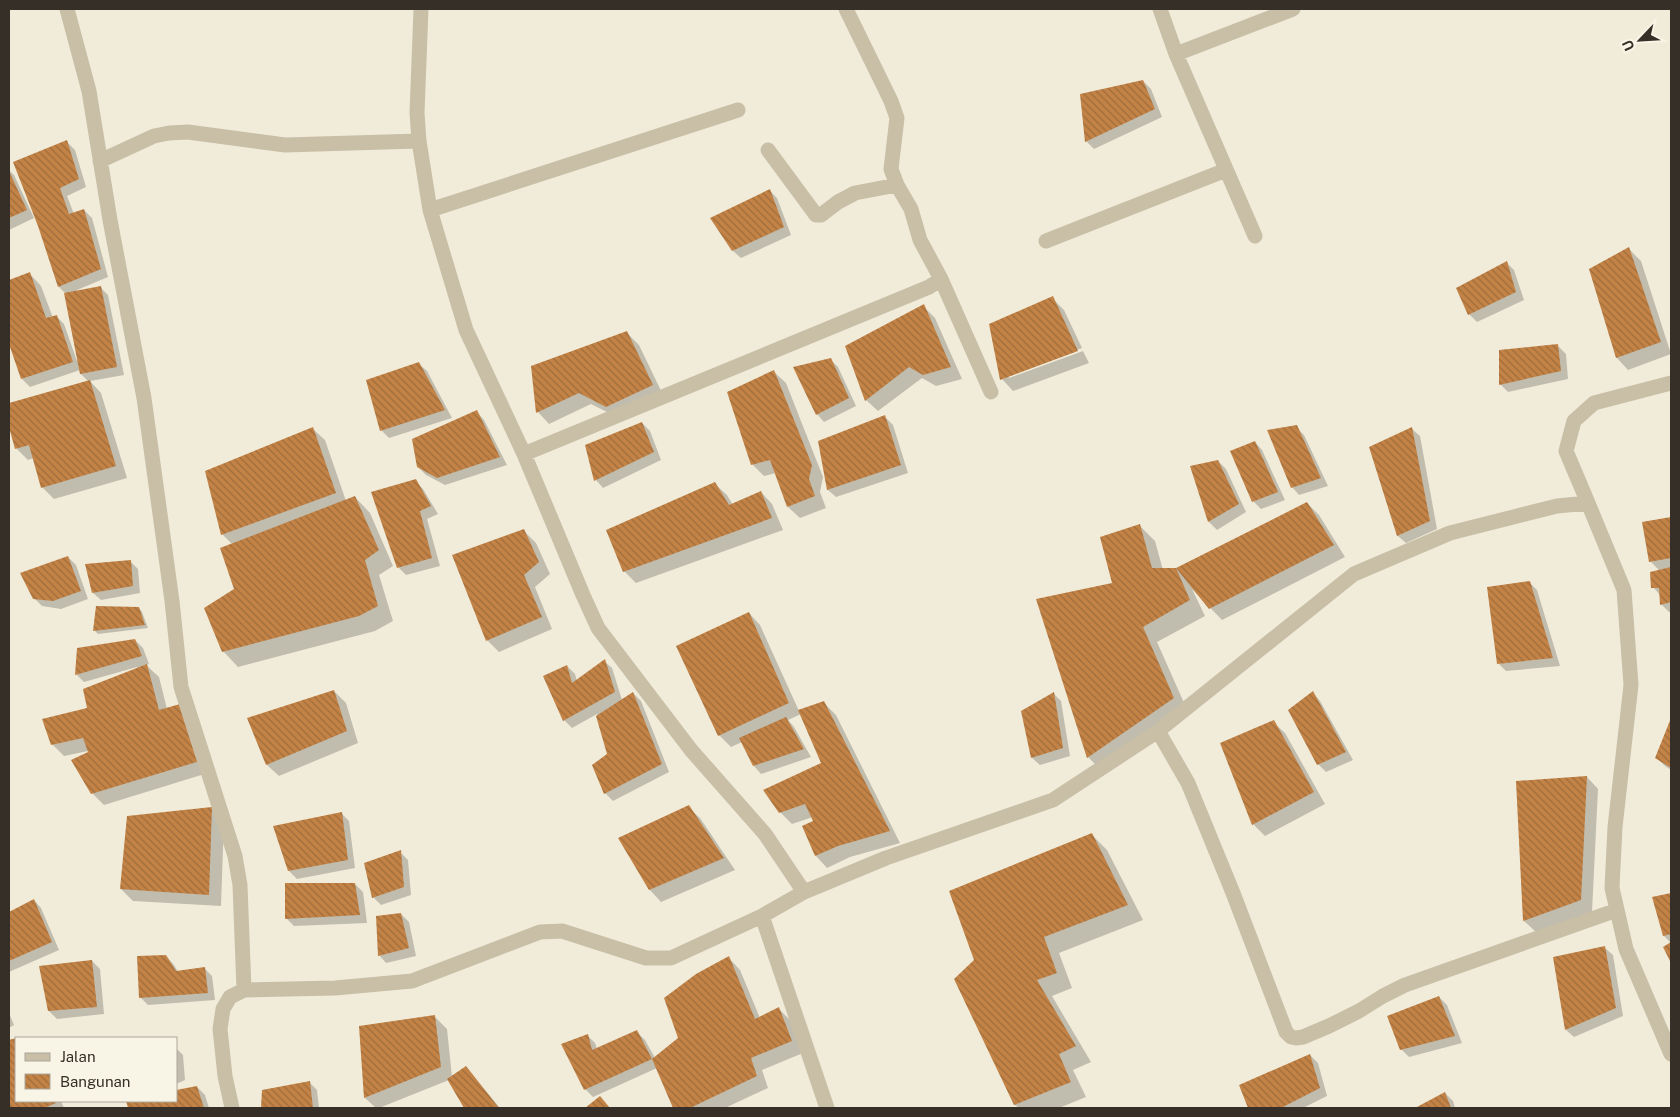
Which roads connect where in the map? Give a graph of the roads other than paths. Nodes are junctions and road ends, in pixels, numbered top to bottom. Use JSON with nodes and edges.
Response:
{"nodes":[{"id":1,"x":66,"y":9,"type":"edge"},
{"id":2,"x":421,"y":9,"type":"edge"},
{"id":3,"x":846,"y":9,"type":"edge"},
{"id":4,"x":1160,"y":9,"type":"edge"},
{"id":5,"x":1293,"y":9,"type":"edge"},
{"id":6,"x":1176,"y":54,"type":"junction"},
{"id":7,"x":738,"y":110,"type":"dead end"},
{"id":8,"x":419,"y":141,"type":"junction"},
{"id":9,"x":768,"y":150,"type":"dead end"},
{"id":10,"x":100,"y":161,"type":"junction"},
{"id":11,"x":1226,"y":170,"type":"junction"},
{"id":12,"x":897,"y":185,"type":"junction"},
{"id":13,"x":430,"y":210,"type":"junction"},
{"id":14,"x":1255,"y":236,"type":"dead end"},
{"id":15,"x":1046,"y":241,"type":"dead end"},
{"id":16,"x":941,"y":280,"type":"junction"},
{"id":17,"x":1671,"y":383,"type":"edge"},
{"id":18,"x":991,"y":392,"type":"dead end"},
{"id":19,"x":524,"y":454,"type":"junction"},
{"id":20,"x":1588,"y":502,"type":"junction"},
{"id":21,"x":1158,"y":731,"type":"junction"},
{"id":22,"x":804,"y":892,"type":"junction"},
{"id":23,"x":1617,"y":910,"type":"junction"},
{"id":24,"x":762,"y":916,"type":"junction"},
{"id":25,"x":244,"y":990,"type":"junction"},
{"id":26,"x":1671,"y":1054,"type":"edge"},
{"id":27,"x":232,"y":1108,"type":"edge"},
{"id":28,"x":827,"y":1108,"type":"edge"}],
"edges":[{"from":1,"to":10,"type":"street"},
{"from":2,"to":8,"type":"street"},
{"from":3,"to":12,"type":"street"},
{"from":4,"to":6,"type":"street"},
{"from":5,"to":6,"type":"street"},
{"from":6,"to":11,"type":"street"},
{"from":7,"to":13,"type":"street"},
{"from":8,"to":10,"type":"street"},
{"from":8,"to":13,"type":"street"},
{"from":9,"to":12,"type":"street"},
{"from":10,"to":25,"type":"street"},
{"from":11,"to":14,"type":"street"},
{"from":11,"to":15,"type":"street"},
{"from":12,"to":16,"type":"street"},
{"from":13,"to":19,"type":"street"},
{"from":16,"to":18,"type":"street"},
{"from":16,"to":19,"type":"street"},
{"from":17,"to":20,"type":"street"},
{"from":19,"to":22,"type":"street"},
{"from":20,"to":21,"type":"street"},
{"from":20,"to":23,"type":"street"},
{"from":21,"to":22,"type":"street"},
{"from":21,"to":23,"type":"street"},
{"from":22,"to":24,"type":"street"},
{"from":23,"to":26,"type":"street"},
{"from":24,"to":25,"type":"street"},
{"from":24,"to":28,"type":"street"},
{"from":25,"to":27,"type":"street"}]}
